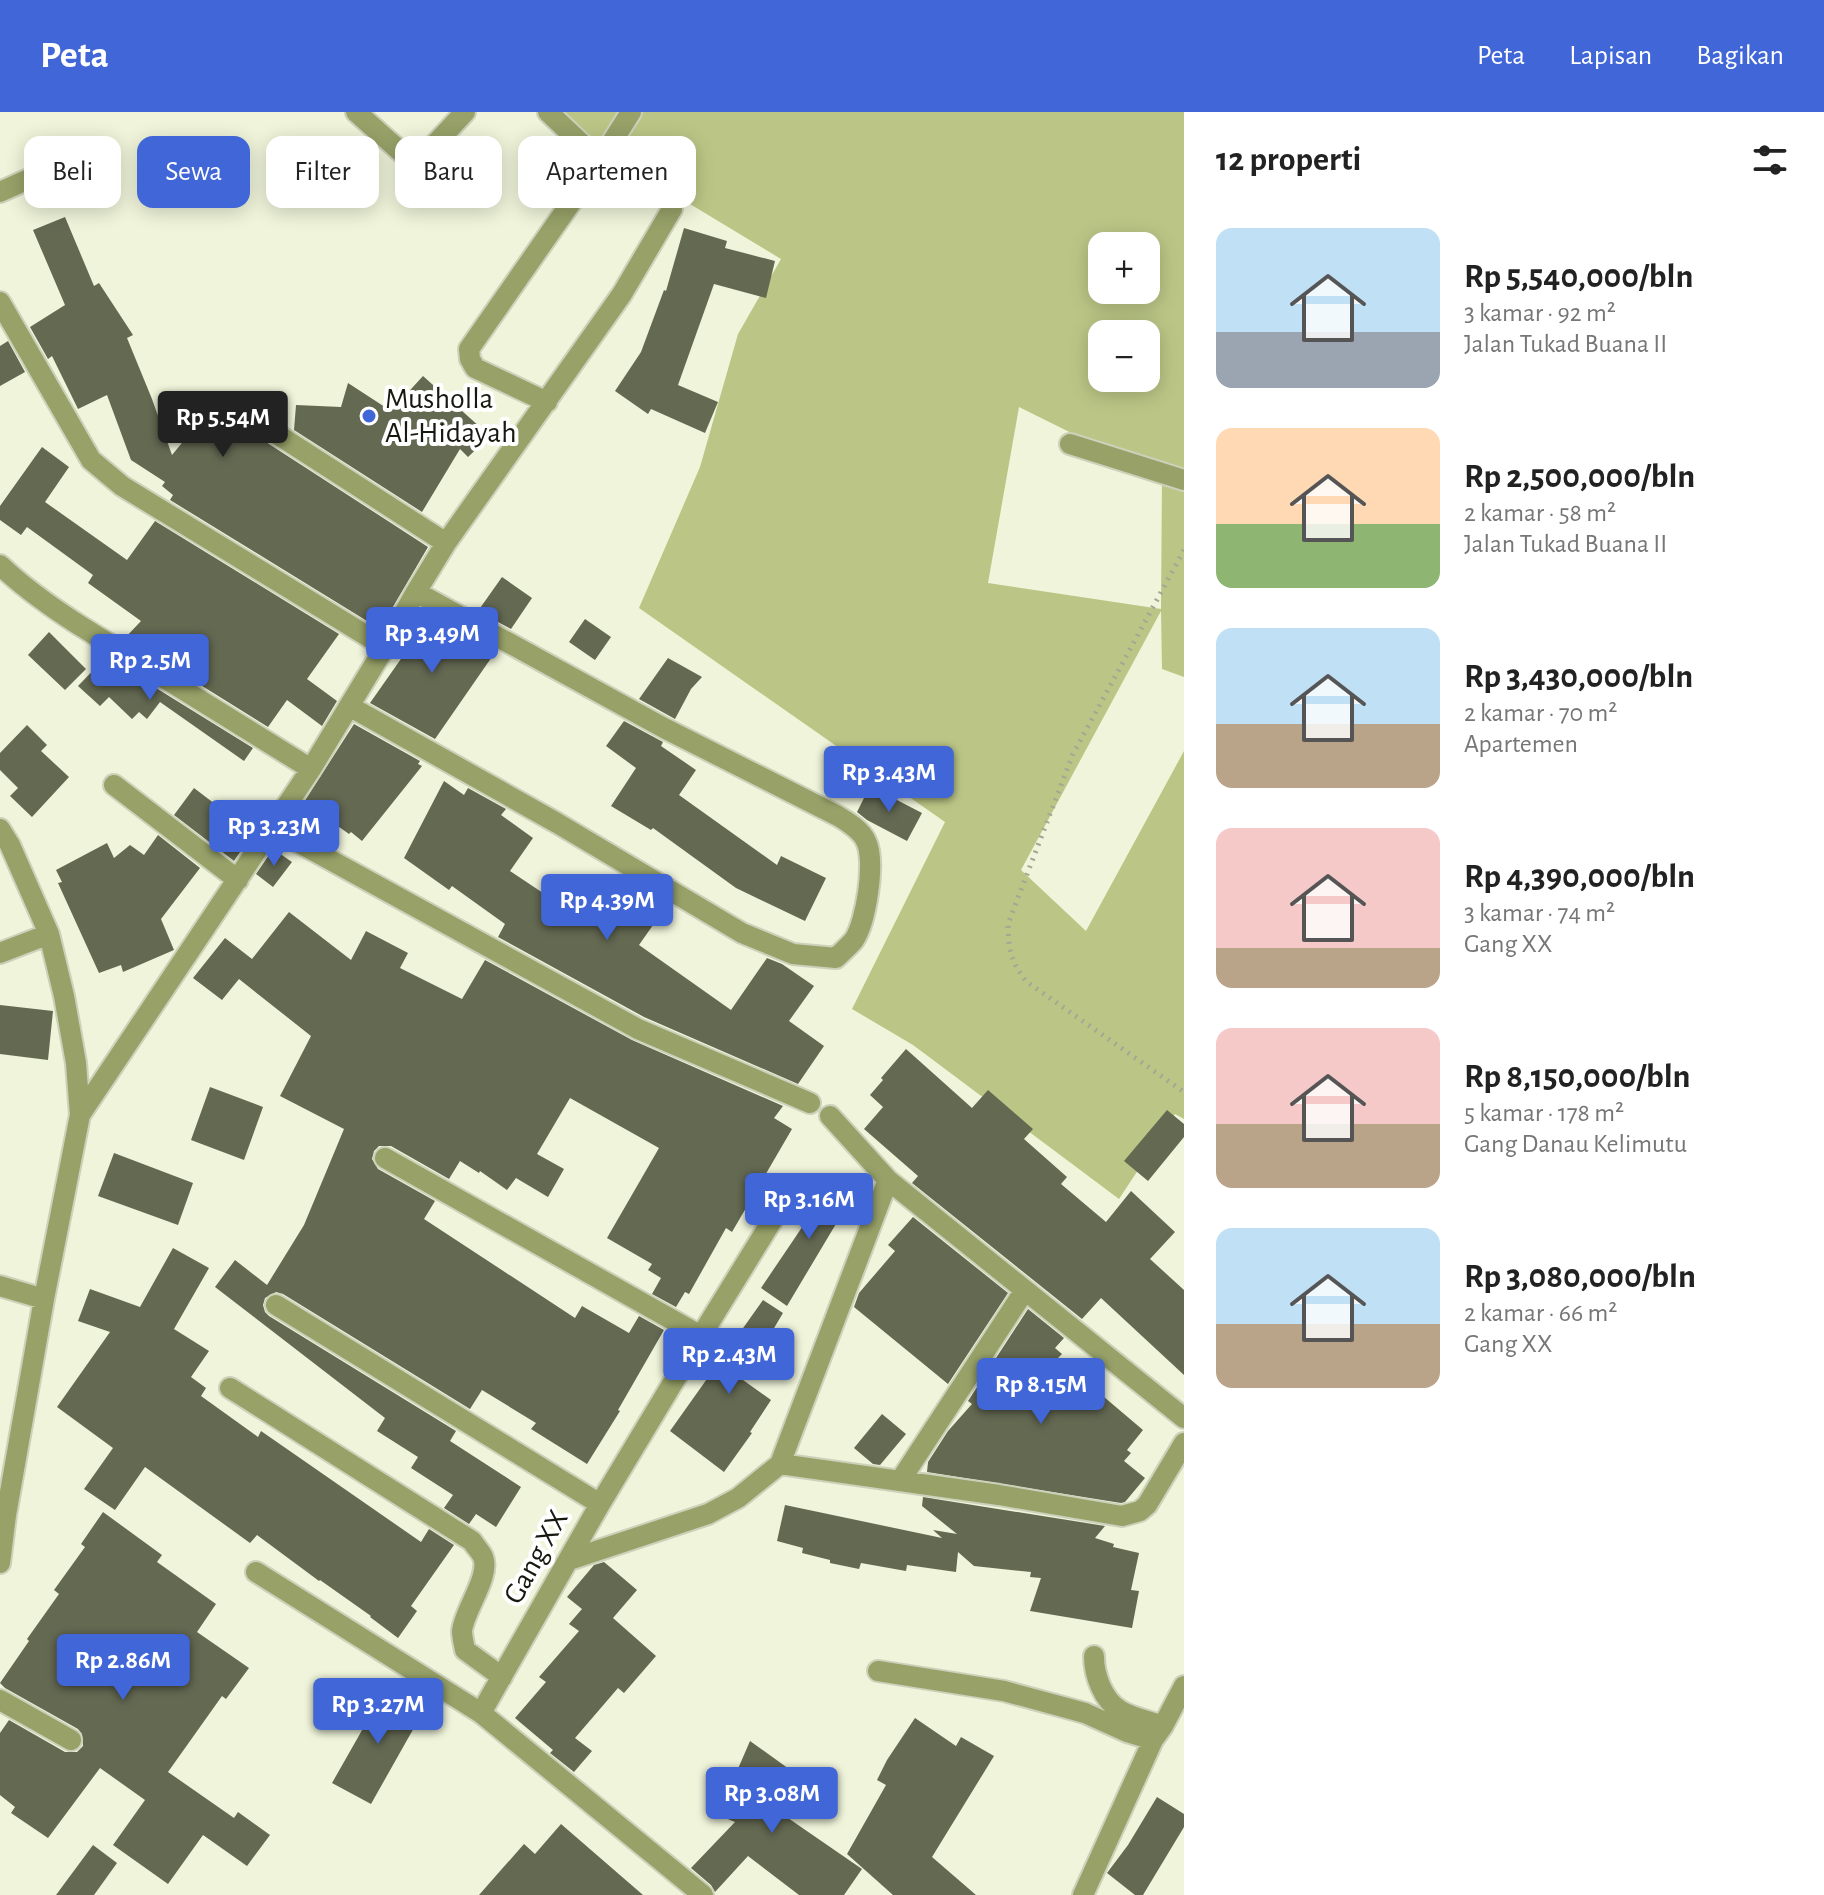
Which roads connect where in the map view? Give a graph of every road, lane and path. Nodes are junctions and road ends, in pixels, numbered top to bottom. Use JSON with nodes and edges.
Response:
{"nodes":[{"id":1,"x":356,"y":112,"type":"edge"},
{"id":2,"x":465,"y":112,"type":"edge"},
{"id":3,"x":548,"y":112,"type":"edge"},
{"id":4,"x":631,"y":112,"type":"edge"},
{"id":5,"x":573,"y":136,"type":"edge"},
{"id":6,"x":616,"y":136,"type":"edge"},
{"id":7,"x":24,"y":181,"type":"edge"},
{"id":8,"x":0,"y":192,"type":"edge"},
{"id":9,"x":567,"y":208,"type":"edge"},
{"id":10,"x":672,"y":209,"type":"dead end"},
{"id":11,"x":0,"y":302,"type":"edge"},
{"id":12,"x":547,"y":402,"type":"junction"},
{"id":13,"x":238,"y":409,"type":"dead end"},
{"id":14,"x":1070,"y":444,"type":"dead end"},
{"id":15,"x":1184,"y":480,"type":"edge"},
{"id":16,"x":446,"y":543,"type":"junction"},
{"id":17,"x":1184,"y":550,"type":"edge"},
{"id":18,"x":0,"y":565,"type":"edge"},
{"id":19,"x":416,"y":592,"type":"junction"},
{"id":20,"x":385,"y":647,"type":"junction"},
{"id":21,"x":349,"y":706,"type":"junction"},
{"id":22,"x":311,"y":769,"type":"junction"},
{"id":23,"x":114,"y":785,"type":"dead end"},
{"id":24,"x":272,"y":828,"type":"junction"},
{"id":25,"x":0,"y":829,"type":"edge"},
{"id":26,"x":238,"y":880,"type":"junction"},
{"id":27,"x":49,"y":934,"type":"junction"},
{"id":28,"x":0,"y":953,"type":"edge"},
{"id":29,"x":1184,"y":1092,"type":"edge"},
{"id":30,"x":810,"y":1103,"type":"dead end"},
{"id":31,"x":80,"y":1115,"type":"junction"},
{"id":32,"x":830,"y":1116,"type":"dead end"},
{"id":33,"x":385,"y":1158,"type":"dead end"},
{"id":34,"x":888,"y":1180,"type":"junction"},
{"id":35,"x":794,"y":1185,"type":"dead end"},
{"id":36,"x":0,"y":1286,"type":"edge"},
{"id":37,"x":1025,"y":1290,"type":"junction"},
{"id":38,"x":44,"y":1299,"type":"junction"},
{"id":39,"x":276,"y":1305,"type":"dead end"},
{"id":40,"x":701,"y":1336,"type":"junction"},
{"id":41,"x":230,"y":1388,"type":"dead end"},
{"id":42,"x":1184,"y":1418,"type":"edge"},
{"id":43,"x":1184,"y":1443,"type":"edge"},
{"id":44,"x":780,"y":1464,"type":"junction"},
{"id":45,"x":900,"y":1481,"type":"junction"},
{"id":46,"x":600,"y":1504,"type":"junction"},
{"id":47,"x":3,"y":1514,"type":"edge"},
{"id":48,"x":569,"y":1560,"type":"junction"},
{"id":49,"x":0,"y":1563,"type":"edge"},
{"id":50,"x":256,"y":1572,"type":"dead end"},
{"id":51,"x":1094,"y":1656,"type":"dead end"},
{"id":52,"x":878,"y":1671,"type":"dead end"},
{"id":53,"x":502,"y":1677,"type":"junction"},
{"id":54,"x":1184,"y":1686,"type":"edge"},
{"id":55,"x":0,"y":1700,"type":"edge"},
{"id":56,"x":481,"y":1713,"type":"junction"},
{"id":57,"x":1158,"y":1733,"type":"junction"},
{"id":58,"x":71,"y":1740,"type":"dead end"},
{"id":59,"x":703,"y":1895,"type":"edge"},
{"id":60,"x":1083,"y":1895,"type":"edge"}],
"edges":[{"from":1,"to":2,"type":"street"},
{"from":3,"to":5,"type":"street"},
{"from":4,"to":6,"type":"street"},
{"from":7,"to":8,"type":"street"},
{"from":9,"to":12,"type":"street"},
{"from":10,"to":12,"type":"street"},
{"from":11,"to":20,"type":"street"},
{"from":12,"to":16,"type":"street"},
{"from":13,"to":16,"type":"street"},
{"from":14,"to":15,"type":"street"},
{"from":16,"to":19,"type":"street"},
{"from":17,"to":29,"type":"path"},
{"from":18,"to":22,"type":"street"},
{"from":19,"to":20,"type":"street"},
{"from":19,"to":21,"type":"street"},
{"from":20,"to":21,"type":"street"},
{"from":21,"to":22,"type":"street"},
{"from":22,"to":24,"type":"street"},
{"from":23,"to":26,"type":"street"},
{"from":24,"to":26,"type":"street"},
{"from":24,"to":30,"type":"street"},
{"from":25,"to":27,"type":"street"},
{"from":26,"to":31,"type":"street"},
{"from":27,"to":28,"type":"street"},
{"from":27,"to":31,"type":"street"},
{"from":31,"to":38,"type":"street"},
{"from":32,"to":34,"type":"street"},
{"from":33,"to":40,"type":"street"},
{"from":34,"to":37,"type":"street"},
{"from":34,"to":44,"type":"street"},
{"from":35,"to":40,"type":"street","name":"Gang XX"},
{"from":36,"to":38,"type":"street"},
{"from":37,"to":42,"type":"street"},
{"from":37,"to":45,"type":"street"},
{"from":38,"to":47,"type":"street"},
{"from":39,"to":46,"type":"street"},
{"from":40,"to":46,"type":"street","name":"Gang XX"},
{"from":41,"to":53,"type":"street"},
{"from":43,"to":45,"type":"street"},
{"from":44,"to":45,"type":"street"},
{"from":44,"to":48,"type":"street"},
{"from":46,"to":48,"type":"street","name":"Gang XX"},
{"from":47,"to":49,"type":"street"},
{"from":48,"to":53,"type":"street","name":"Gang XX"},
{"from":50,"to":56,"type":"street"},
{"from":51,"to":57,"type":"street"},
{"from":52,"to":57,"type":"street"},
{"from":53,"to":56,"type":"street","name":"Gang XX"},
{"from":54,"to":57,"type":"street"},
{"from":55,"to":58,"type":"street"},
{"from":56,"to":59,"type":"street"},
{"from":57,"to":60,"type":"street"}]}
